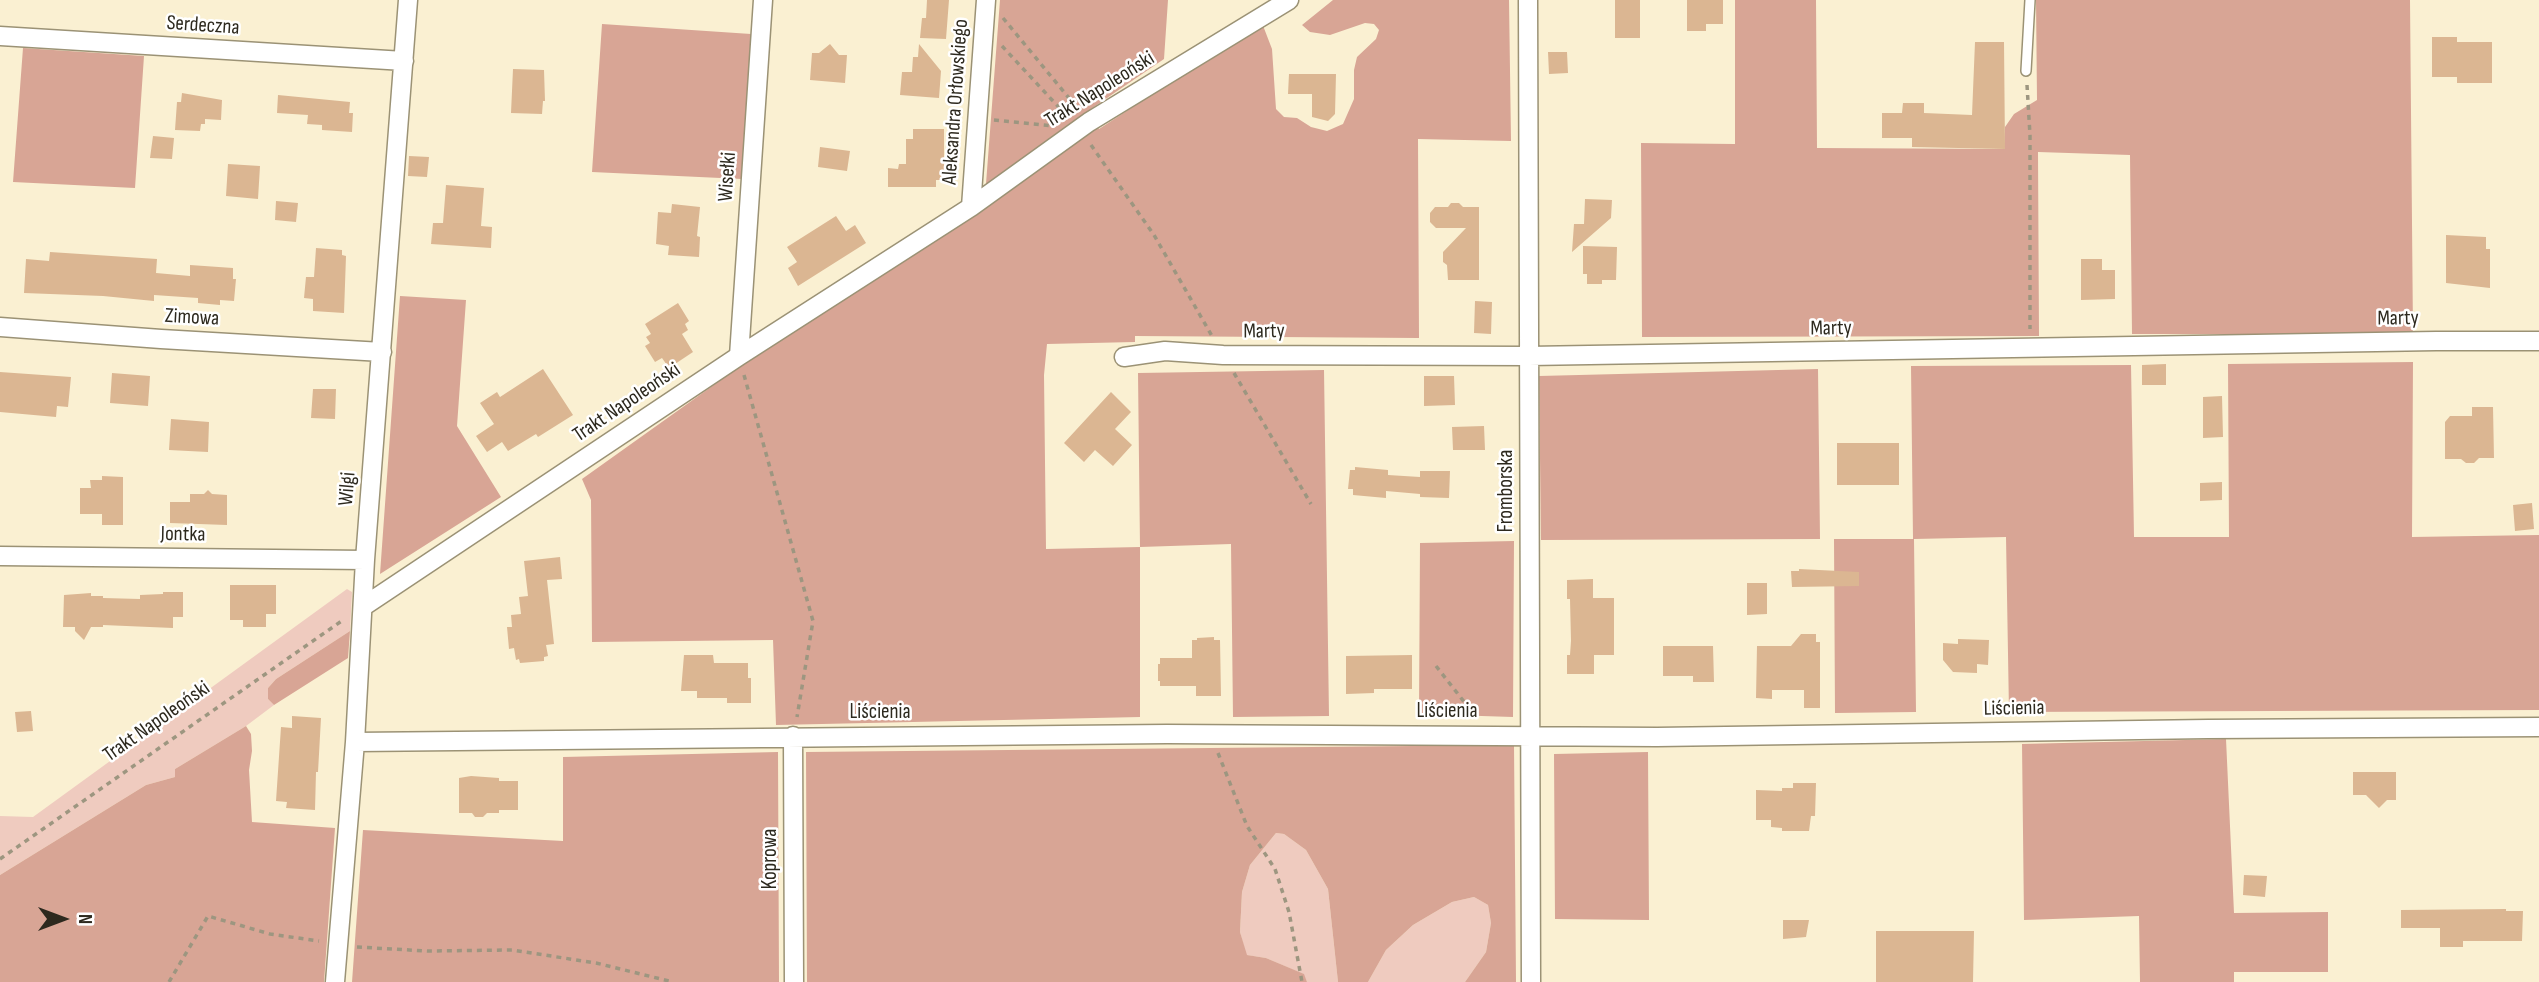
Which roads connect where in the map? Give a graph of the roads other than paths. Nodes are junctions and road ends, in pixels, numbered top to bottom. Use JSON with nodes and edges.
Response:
{"nodes":[{"id":1,"x":408,"y":0,"type":"edge"},
{"id":2,"x":763,"y":0,"type":"edge"},
{"id":3,"x":1289,"y":0,"type":"edge"},
{"id":4,"x":1528,"y":0,"type":"edge"},
{"id":5,"x":2030,"y":0,"type":"edge"},
{"id":6,"x":992,"y":5,"type":"edge"},
{"id":7,"x":0,"y":36,"type":"edge"},
{"id":8,"x":404,"y":61,"type":"junction"},
{"id":9,"x":2026,"y":71,"type":"road end"},
{"id":10,"x":971,"y":207,"type":"junction"},
{"id":11,"x":0,"y":327,"type":"edge"},
{"id":12,"x":2539,"y":341,"type":"edge"},
{"id":13,"x":382,"y":352,"type":"junction"},
{"id":14,"x":738,"y":356,"type":"junction"},
{"id":15,"x":1529,"y":356,"type":"junction"},
{"id":16,"x":1124,"y":357,"type":"dead end"},
{"id":17,"x":0,"y":556,"type":"edge"},
{"id":18,"x":365,"y":560,"type":"junction"},
{"id":19,"x":364,"y":606,"type":"junction"},
{"id":20,"x":2539,"y":727,"type":"edge"},
{"id":21,"x":793,"y":736,"type":"junction"},
{"id":22,"x":1530,"y":737,"type":"junction"},
{"id":23,"x":355,"y":742,"type":"junction"},
{"id":24,"x":335,"y":982,"type":"edge"},
{"id":25,"x":794,"y":982,"type":"edge"},
{"id":26,"x":1531,"y":982,"type":"edge"}],
"edges":[{"from":1,"to":8,"type":"street","name":"Wilgi"},
{"from":2,"to":14,"type":"street","name":"Wisełki"},
{"from":3,"to":10,"type":"street","name":"Trakt Napoleoński"},
{"from":4,"to":15,"type":"street","name":"Fromborska"},
{"from":5,"to":9,"type":"lane"},
{"from":6,"to":10,"type":"street","name":"Aleksandra Orłowskiego"},
{"from":7,"to":8,"type":"street","name":"Serdeczna"},
{"from":8,"to":13,"type":"street","name":"Wilgi"},
{"from":10,"to":14,"type":"street","name":"Trakt Napoleoński"},
{"from":11,"to":13,"type":"street","name":"Zimowa"},
{"from":12,"to":15,"type":"street","name":"Marty"},
{"from":13,"to":18,"type":"street","name":"Wilgi"},
{"from":14,"to":19,"type":"street","name":"Trakt Napoleoński"},
{"from":15,"to":16,"type":"street","name":"Marty"},
{"from":15,"to":22,"type":"street","name":"Fromborska"},
{"from":17,"to":18,"type":"street","name":"Jontka"},
{"from":18,"to":19,"type":"street","name":"Wilgi"},
{"from":19,"to":23,"type":"street","name":"Wilgi"},
{"from":20,"to":22,"type":"street","name":"Liścienia"},
{"from":21,"to":22,"type":"street","name":"Liścienia"},
{"from":21,"to":23,"type":"street","name":"Liścienia"},
{"from":21,"to":25,"type":"street","name":"Koprowa"},
{"from":22,"to":26,"type":"street","name":"Fromborska"},
{"from":23,"to":24,"type":"street","name":"Wilgi"}]}
